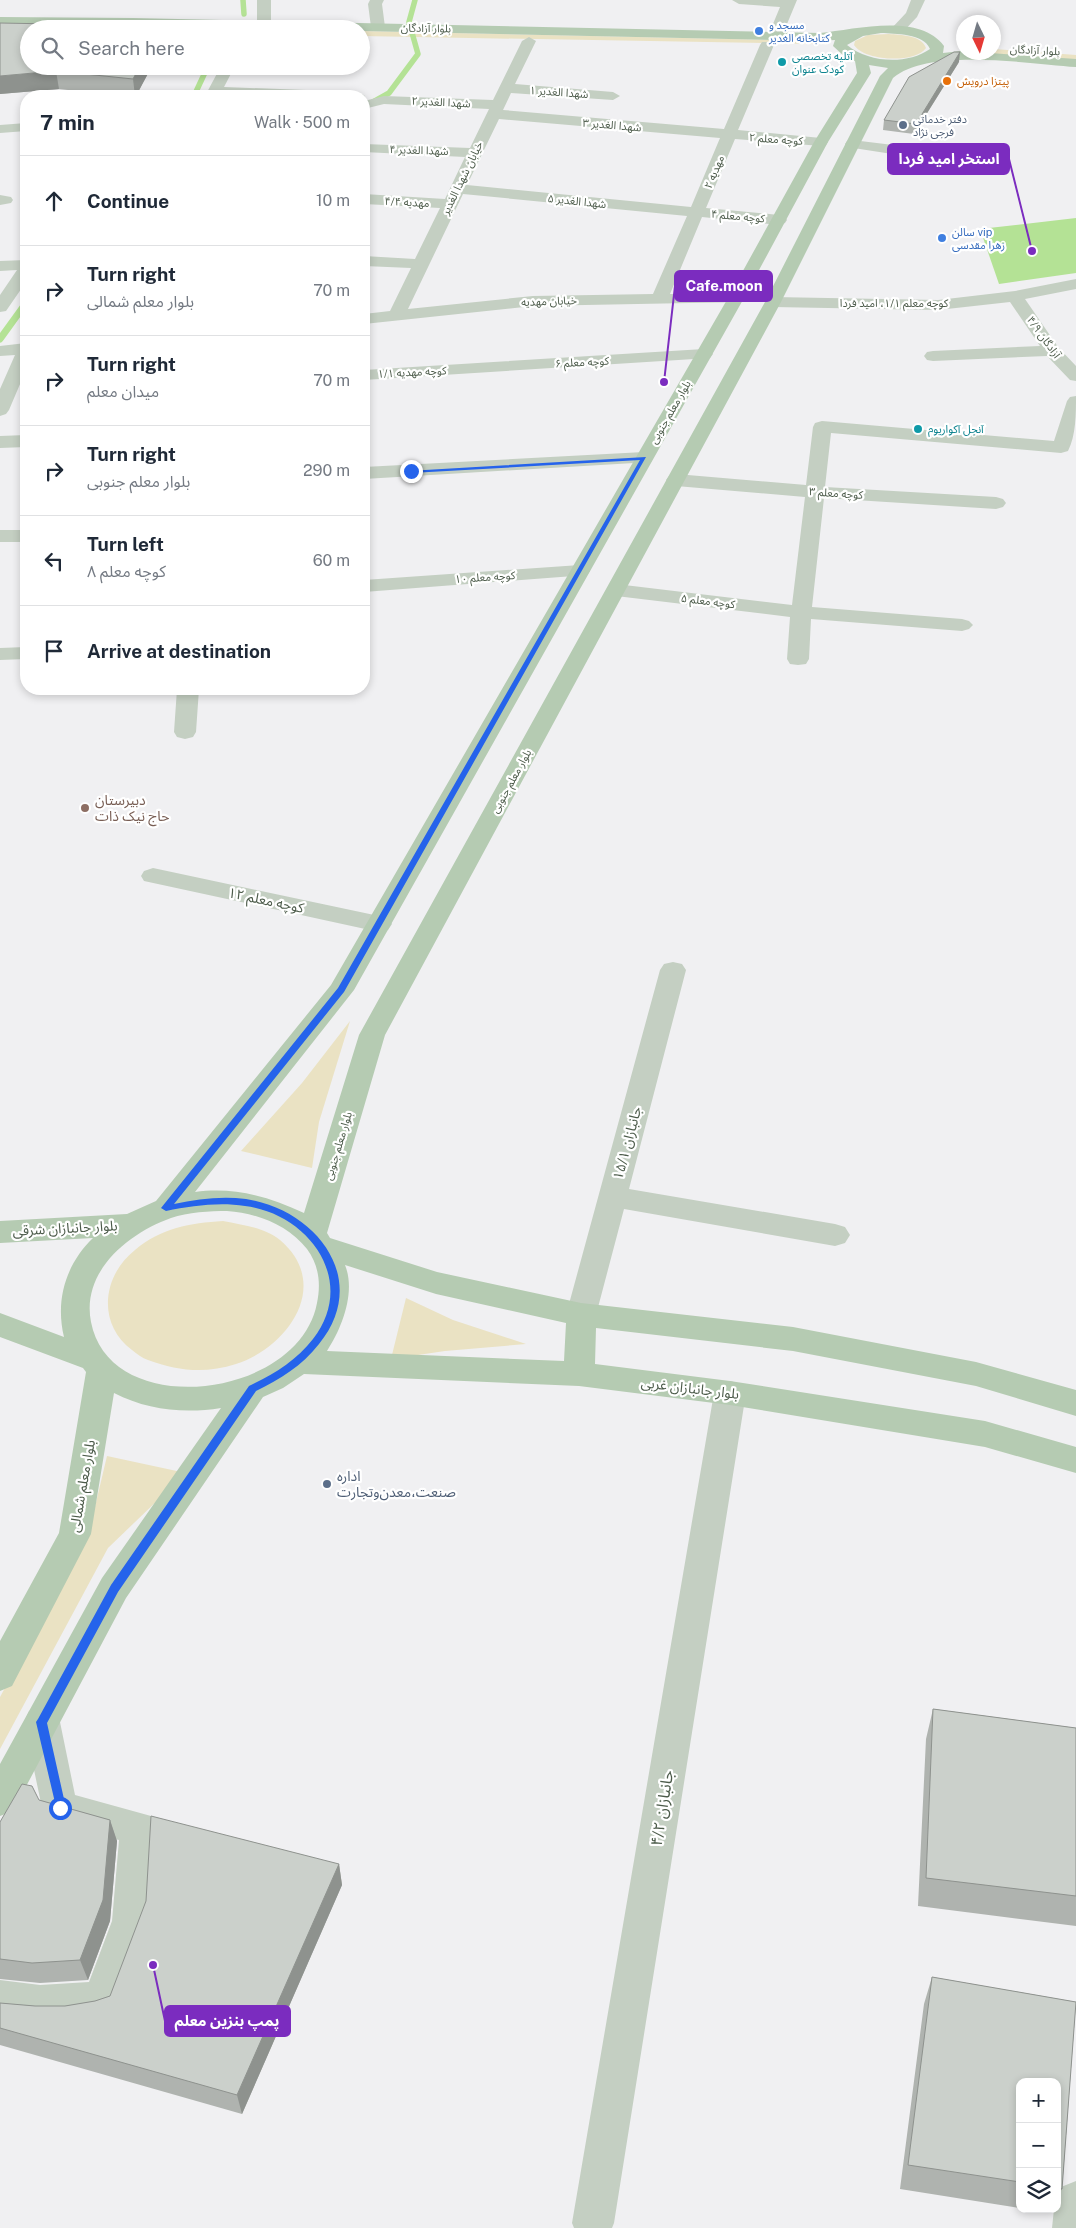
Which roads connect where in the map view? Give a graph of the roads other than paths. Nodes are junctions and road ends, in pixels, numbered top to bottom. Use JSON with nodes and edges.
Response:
{"nodes":[{"id":1,"x":264,"y":0,"type":"edge"},
{"id":2,"x":377,"y":0,"type":"edge"},
{"id":3,"x":739,"y":0,"type":"edge"},
{"id":4,"x":918,"y":0,"type":"edge"},
{"id":5,"x":789,"y":2,"type":"edge"},
{"id":6,"x":264,"y":20,"type":"edge"},
{"id":7,"x":0,"y":21,"type":"edge"},
{"id":8,"x":20,"y":21,"type":"edge"},
{"id":9,"x":370,"y":27,"type":"edge"},
{"id":10,"x":378,"y":27,"type":"junction"},
{"id":11,"x":897,"y":30,"type":"junction"},
{"id":12,"x":0,"y":32,"type":"edge"},
{"id":13,"x":20,"y":33,"type":"edge"},
{"id":14,"x":852,"y":34,"type":"junction"},
{"id":15,"x":370,"y":38,"type":"edge"},
{"id":16,"x":771,"y":40,"type":"junction"},
{"id":17,"x":931,"y":40,"type":"junction"},
{"id":18,"x":529,"y":41,"type":"junction"},
{"id":19,"x":956,"y":45,"type":"edge"},
{"id":20,"x":1001,"y":48,"type":"edge"},
{"id":21,"x":1076,"y":53,"type":"edge"},
{"id":22,"x":853,"y":55,"type":"junction"},
{"id":23,"x":917,"y":61,"type":"junction"},
{"id":24,"x":1076,"y":63,"type":"edge"},
{"id":25,"x":224,"y":75,"type":"edge"},
{"id":26,"x":506,"y":88,"type":"junction"},
{"id":27,"x":216,"y":90,"type":"edge"},
{"id":28,"x":613,"y":96,"type":"dead end"},
{"id":29,"x":370,"y":104,"type":"edge"},
{"id":30,"x":496,"y":109,"type":"junction"},
{"id":31,"x":20,"y":128,"type":"edge"},
{"id":32,"x":0,"y":129,"type":"edge"},
{"id":33,"x":730,"y":135,"type":"junction"},
{"id":34,"x":822,"y":142,"type":"junction"},
{"id":35,"x":852,"y":144,"type":"junction"},
{"id":36,"x":370,"y":148,"type":"edge"},
{"id":37,"x":475,"y":153,"type":"junction"},
{"id":38,"x":918,"y":153,"type":"dead end"},
{"id":39,"x":457,"y":189,"type":"junction"},
{"id":40,"x":794,"y":192,"type":"junction"},
{"id":41,"x":826,"y":195,"type":"junction"},
{"id":42,"x":370,"y":199,"type":"edge"},
{"id":43,"x":450,"y":204,"type":"junction"},
{"id":44,"x":697,"y":213,"type":"junction"},
{"id":45,"x":779,"y":220,"type":"junction"},
{"id":46,"x":370,"y":261,"type":"edge"},
{"id":47,"x":421,"y":264,"type":"junction"},
{"id":48,"x":0,"y":266,"type":"edge"},
{"id":49,"x":20,"y":266,"type":"edge"},
{"id":50,"x":20,"y":279,"type":"edge"},
{"id":51,"x":1076,"y":284,"type":"edge"},
{"id":52,"x":1015,"y":296,"type":"junction"},
{"id":53,"x":660,"y":298,"type":"junction"},
{"id":54,"x":736,"y":298,"type":"junction"},
{"id":55,"x":773,"y":302,"type":"junction"},
{"id":56,"x":0,"y":307,"type":"edge"},
{"id":57,"x":396,"y":316,"type":"junction"},
{"id":58,"x":370,"y":318,"type":"edge"},
{"id":59,"x":20,"y":349,"type":"edge"},
{"id":60,"x":0,"y":351,"type":"edge"},
{"id":61,"x":1052,"y":351,"type":"junction"},
{"id":62,"x":704,"y":354,"type":"junction"},
{"id":63,"x":933,"y":356,"type":"dead end"},
{"id":64,"x":20,"y":363,"type":"edge"},
{"id":65,"x":460,"y":369,"type":"joint"},
{"id":66,"x":370,"y":375,"type":"edge"},
{"id":67,"x":1076,"y":376,"type":"edge"},
{"id":68,"x":1076,"y":401,"type":"edge"},
{"id":69,"x":0,"y":410,"type":"edge"},
{"id":70,"x":20,"y":441,"type":"edge"},
{"id":71,"x":0,"y":442,"type":"edge"},
{"id":72,"x":644,"y":458,"type":"junction"},
{"id":73,"x":370,"y":474,"type":"edge"},
{"id":74,"x":676,"y":480,"type":"junction"},
{"id":75,"x":816,"y":492,"type":"junction"},
{"id":76,"x":996,"y":502,"type":"dead end"},
{"id":77,"x":580,"y":570,"type":"junction"},
{"id":78,"x":370,"y":586,"type":"edge"},
{"id":79,"x":616,"y":590,"type":"junction"},
{"id":80,"x":800,"y":612,"type":"junction"},
{"id":81,"x":962,"y":625,"type":"dead end"},
{"id":82,"x":20,"y":653,"type":"edge"},
{"id":83,"x":0,"y":654,"type":"edge"},
{"id":84,"x":798,"y":659,"type":"dead end"},
{"id":85,"x":188,"y":695,"type":"edge"},
{"id":86,"x":185,"y":732,"type":"dead end"},
{"id":87,"x":153,"y":876,"type":"dead end"},
{"id":88,"x":379,"y":924,"type":"junction"},
{"id":89,"x":673,"y":970,"type":"dead end"},
{"id":90,"x":613,"y":1197,"type":"junction"},
{"id":91,"x":166,"y":1208,"type":"junction"},
{"id":92,"x":130,"y":1225,"type":"junction"},
{"id":93,"x":0,"y":1232,"type":"edge"},
{"id":94,"x":835,"y":1235,"type":"dead end"},
{"id":95,"x":317,"y":1240,"type":"junction"},
{"id":96,"x":582,"y":1315,"type":"junction"},
{"id":97,"x":0,"y":1325,"type":"edge"},
{"id":98,"x":297,"y":1362,"type":"junction"},
{"id":99,"x":96,"y":1365,"type":"junction"},
{"id":100,"x":579,"y":1374,"type":"junction"},
{"id":101,"x":252,"y":1388,"type":"junction"},
{"id":102,"x":730,"y":1393,"type":"junction"},
{"id":103,"x":1076,"y":1403,"type":"edge"},
{"id":104,"x":1076,"y":1460,"type":"edge"},
{"id":105,"x":0,"y":1675,"type":"edge"},
{"id":106,"x":42,"y":1722,"type":"junction"},
{"id":107,"x":0,"y":1799,"type":"edge"},
{"id":108,"x":0,"y":2000,"type":"edge"},
{"id":109,"x":1076,"y":2202,"type":"edge"},
{"id":110,"x":593,"y":2223,"type":"dead end"},
{"id":111,"x":1073,"y":2228,"type":"edge"}],
"edges":[{"from":1,"to":6,"type":"street"},
{"from":2,"to":10,"type":"street"},
{"from":3,"to":5,"type":"street"},
{"from":4,"to":11,"type":"street"},
{"from":5,"to":16,"type":"street","name":"مهدیه ۲"},
{"from":7,"to":8,"type":"main road","name":"بلوار آزادگان"},
{"from":9,"to":10,"type":"main road","name":"بلوار آزادگان"},
{"from":10,"to":16,"type":"main road","name":"بلوار آزادگان"},
{"from":11,"to":14,"type":"main road","name":"بلوار آزادگان"},
{"from":11,"to":17,"type":"main road","name":"بلوار آزادگان"},
{"from":12,"to":13,"type":"main road"},
{"from":14,"to":16,"type":"main road","name":"بلوار آزادگان"},
{"from":14,"to":22,"type":"main road","name":"بلوار معلم جنوبی"},
{"from":15,"to":18,"type":"main road","name":"بلوار آزادگان"},
{"from":16,"to":18,"type":"main road","name":"بلوار آزادگان"},
{"from":16,"to":22,"type":"main road","name":"بلوار آزادگان"},
{"from":16,"to":33,"type":"street","name":"مهدیه ۲"},
{"from":17,"to":19,"type":"main road"},
{"from":17,"to":23,"type":"main road"},
{"from":18,"to":26,"type":"street","name":"خیابان شهدا الغدیر"},
{"from":20,"to":21,"type":"main road","name":"بلوار آزادگان"},
{"from":22,"to":23,"type":"main road","name":"بلوار آزادگان"},
{"from":22,"to":34,"type":"main road","name":"بلوار معلم جنوبی"},
{"from":23,"to":24,"type":"main road","name":"بلوار آزادگان"},
{"from":23,"to":35,"type":"main road","name":"بلوار معلم جنوبی"},
{"from":25,"to":27,"type":"street"},
{"from":26,"to":28,"type":"street","name":"شهدا الغدیر ۱"},
{"from":26,"to":30,"type":"street","name":"خیابان شهدا الغدیر"},
{"from":29,"to":30,"type":"street","name":"شهدا الغدیر ۲"},
{"from":30,"to":33,"type":"street","name":"شهدا الغدیر ۳"},
{"from":30,"to":37,"type":"street","name":"خیابان شهدا الغدیر"},
{"from":31,"to":32,"type":"street"},
{"from":33,"to":34,"type":"street","name":"کوچه معلم ۲"},
{"from":33,"to":44,"type":"street","name":"مهدیه ۲"},
{"from":34,"to":40,"type":"main road","name":"بلوار معلم جنوبی"},
{"from":35,"to":38,"type":"street"},
{"from":35,"to":41,"type":"main road","name":"بلوار معلم جنوبی"},
{"from":36,"to":37,"type":"street","name":"شهدا الغدیر ۴"},
{"from":37,"to":39,"type":"street","name":"خیابان شهدا الغدیر"},
{"from":39,"to":43,"type":"street","name":"خیابان شهدا الغدیر"},
{"from":39,"to":44,"type":"street","name":"شهدا الغدیر ۵"},
{"from":40,"to":41,"type":"main road"},
{"from":40,"to":45,"type":"main road","name":"بلوار معلم جنوبی"},
{"from":41,"to":55,"type":"main road","name":"بلوار معلم جنوبی"},
{"from":42,"to":43,"type":"street","name":"مهدیه ۴/۴"},
{"from":43,"to":47,"type":"street","name":"خیابان شهدا الغدیر"},
{"from":44,"to":45,"type":"street","name":"کوچه معلم ۴"},
{"from":44,"to":53,"type":"street","name":"مهدیه ۲"},
{"from":45,"to":54,"type":"main road","name":"بلوار معلم جنوبی"},
{"from":46,"to":47,"type":"street"},
{"from":47,"to":57,"type":"street","name":"خیابان شهدا الغدیر"},
{"from":48,"to":49,"type":"street"},
{"from":50,"to":56,"type":"street"},
{"from":51,"to":52,"type":"street","name":"کوچه معلم ۱/۱، امید فردا"},
{"from":52,"to":55,"type":"street","name":"کوچه معلم ۱/۱، امید فردا"},
{"from":52,"to":61,"type":"street","name":"آزادگان ۴/۹"},
{"from":53,"to":54,"type":"street","name":"خیابان مهدیه"},
{"from":53,"to":57,"type":"street","name":"خیابان مهدیه"},
{"from":54,"to":62,"type":"main road","name":"بلوار معلم جنوبی"},
{"from":55,"to":74,"type":"main road","name":"بلوار معلم جنوبی"},
{"from":57,"to":58,"type":"street","name":"خیابان مهدیه"},
{"from":59,"to":60,"type":"street"},
{"from":61,"to":63,"type":"street"},
{"from":61,"to":67,"type":"street","name":"آزادگان ۴/۹"},
{"from":62,"to":65,"type":"street","name":"کوچه معلم ۶"},
{"from":62,"to":72,"type":"main road","name":"بلوار معلم جنوبی"},
{"from":64,"to":69,"type":"street"},
{"from":65,"to":66,"type":"street","name":"کوچه مهدیه ۱/۱"},
{"from":68,"to":75,"type":"street"},
{"from":70,"to":71,"type":"street"},
{"from":72,"to":73,"type":"street"},
{"from":72,"to":77,"type":"main road","name":"بلوار معلم جنوبی"},
{"from":74,"to":75,"type":"street","name":"کوچه معلم ۳"},
{"from":74,"to":79,"type":"main road","name":"بلوار معلم جنوبی"},
{"from":75,"to":76,"type":"street","name":"کوچه معلم ۳"},
{"from":75,"to":80,"type":"street"},
{"from":77,"to":78,"type":"street","name":"کوچه معلم ۱۰"},
{"from":77,"to":88,"type":"main road","name":"بلوار معلم جنوبی"},
{"from":79,"to":80,"type":"street","name":"کوچه معلم ۵"},
{"from":79,"to":95,"type":"main road","name":"بلوار معلم جنوبی"},
{"from":80,"to":81,"type":"street","name":"کوچه معلم ۵"},
{"from":80,"to":84,"type":"street"},
{"from":82,"to":83,"type":"street"},
{"from":85,"to":86,"type":"street"},
{"from":87,"to":88,"type":"street","name":"کوچه معلم ۱۲"},
{"from":88,"to":91,"type":"main road","name":"بلوار معلم جنوبی"},
{"from":89,"to":90,"type":"street","name":"جانبازان ۱۵/۱"},
{"from":90,"to":94,"type":"street"},
{"from":90,"to":96,"type":"street","name":"جانبازان ۱۵/۱"},
{"from":91,"to":92,"type":"main road"},
{"from":91,"to":95,"type":"main road"},
{"from":92,"to":93,"type":"main road","name":"بلوار جانبازان شرقی"},
{"from":92,"to":99,"type":"main road"},
{"from":95,"to":96,"type":"main road"},
{"from":95,"to":98,"type":"main road"},
{"from":96,"to":100,"type":"main road"},
{"from":96,"to":103,"type":"main road"},
{"from":97,"to":99,"type":"main road"},
{"from":98,"to":100,"type":"main road","name":"بلوار جانبازان غربی"},
{"from":98,"to":101,"type":"main road"},
{"from":99,"to":101,"type":"main road"},
{"from":99,"to":105,"type":"main road","name":"بلوار معلم شمالی"},
{"from":100,"to":102,"type":"main road","name":"بلوار جانبازان غربی"},
{"from":101,"to":106,"type":"main road"},
{"from":102,"to":104,"type":"main road","name":"بلوار جانبازان غربی"},
{"from":102,"to":110,"type":"street","name":"جانبازان ۴/۲"},
{"from":106,"to":107,"type":"main road"},
{"from":106,"to":108,"type":"street"},
{"from":109,"to":111,"type":"street"}]}
